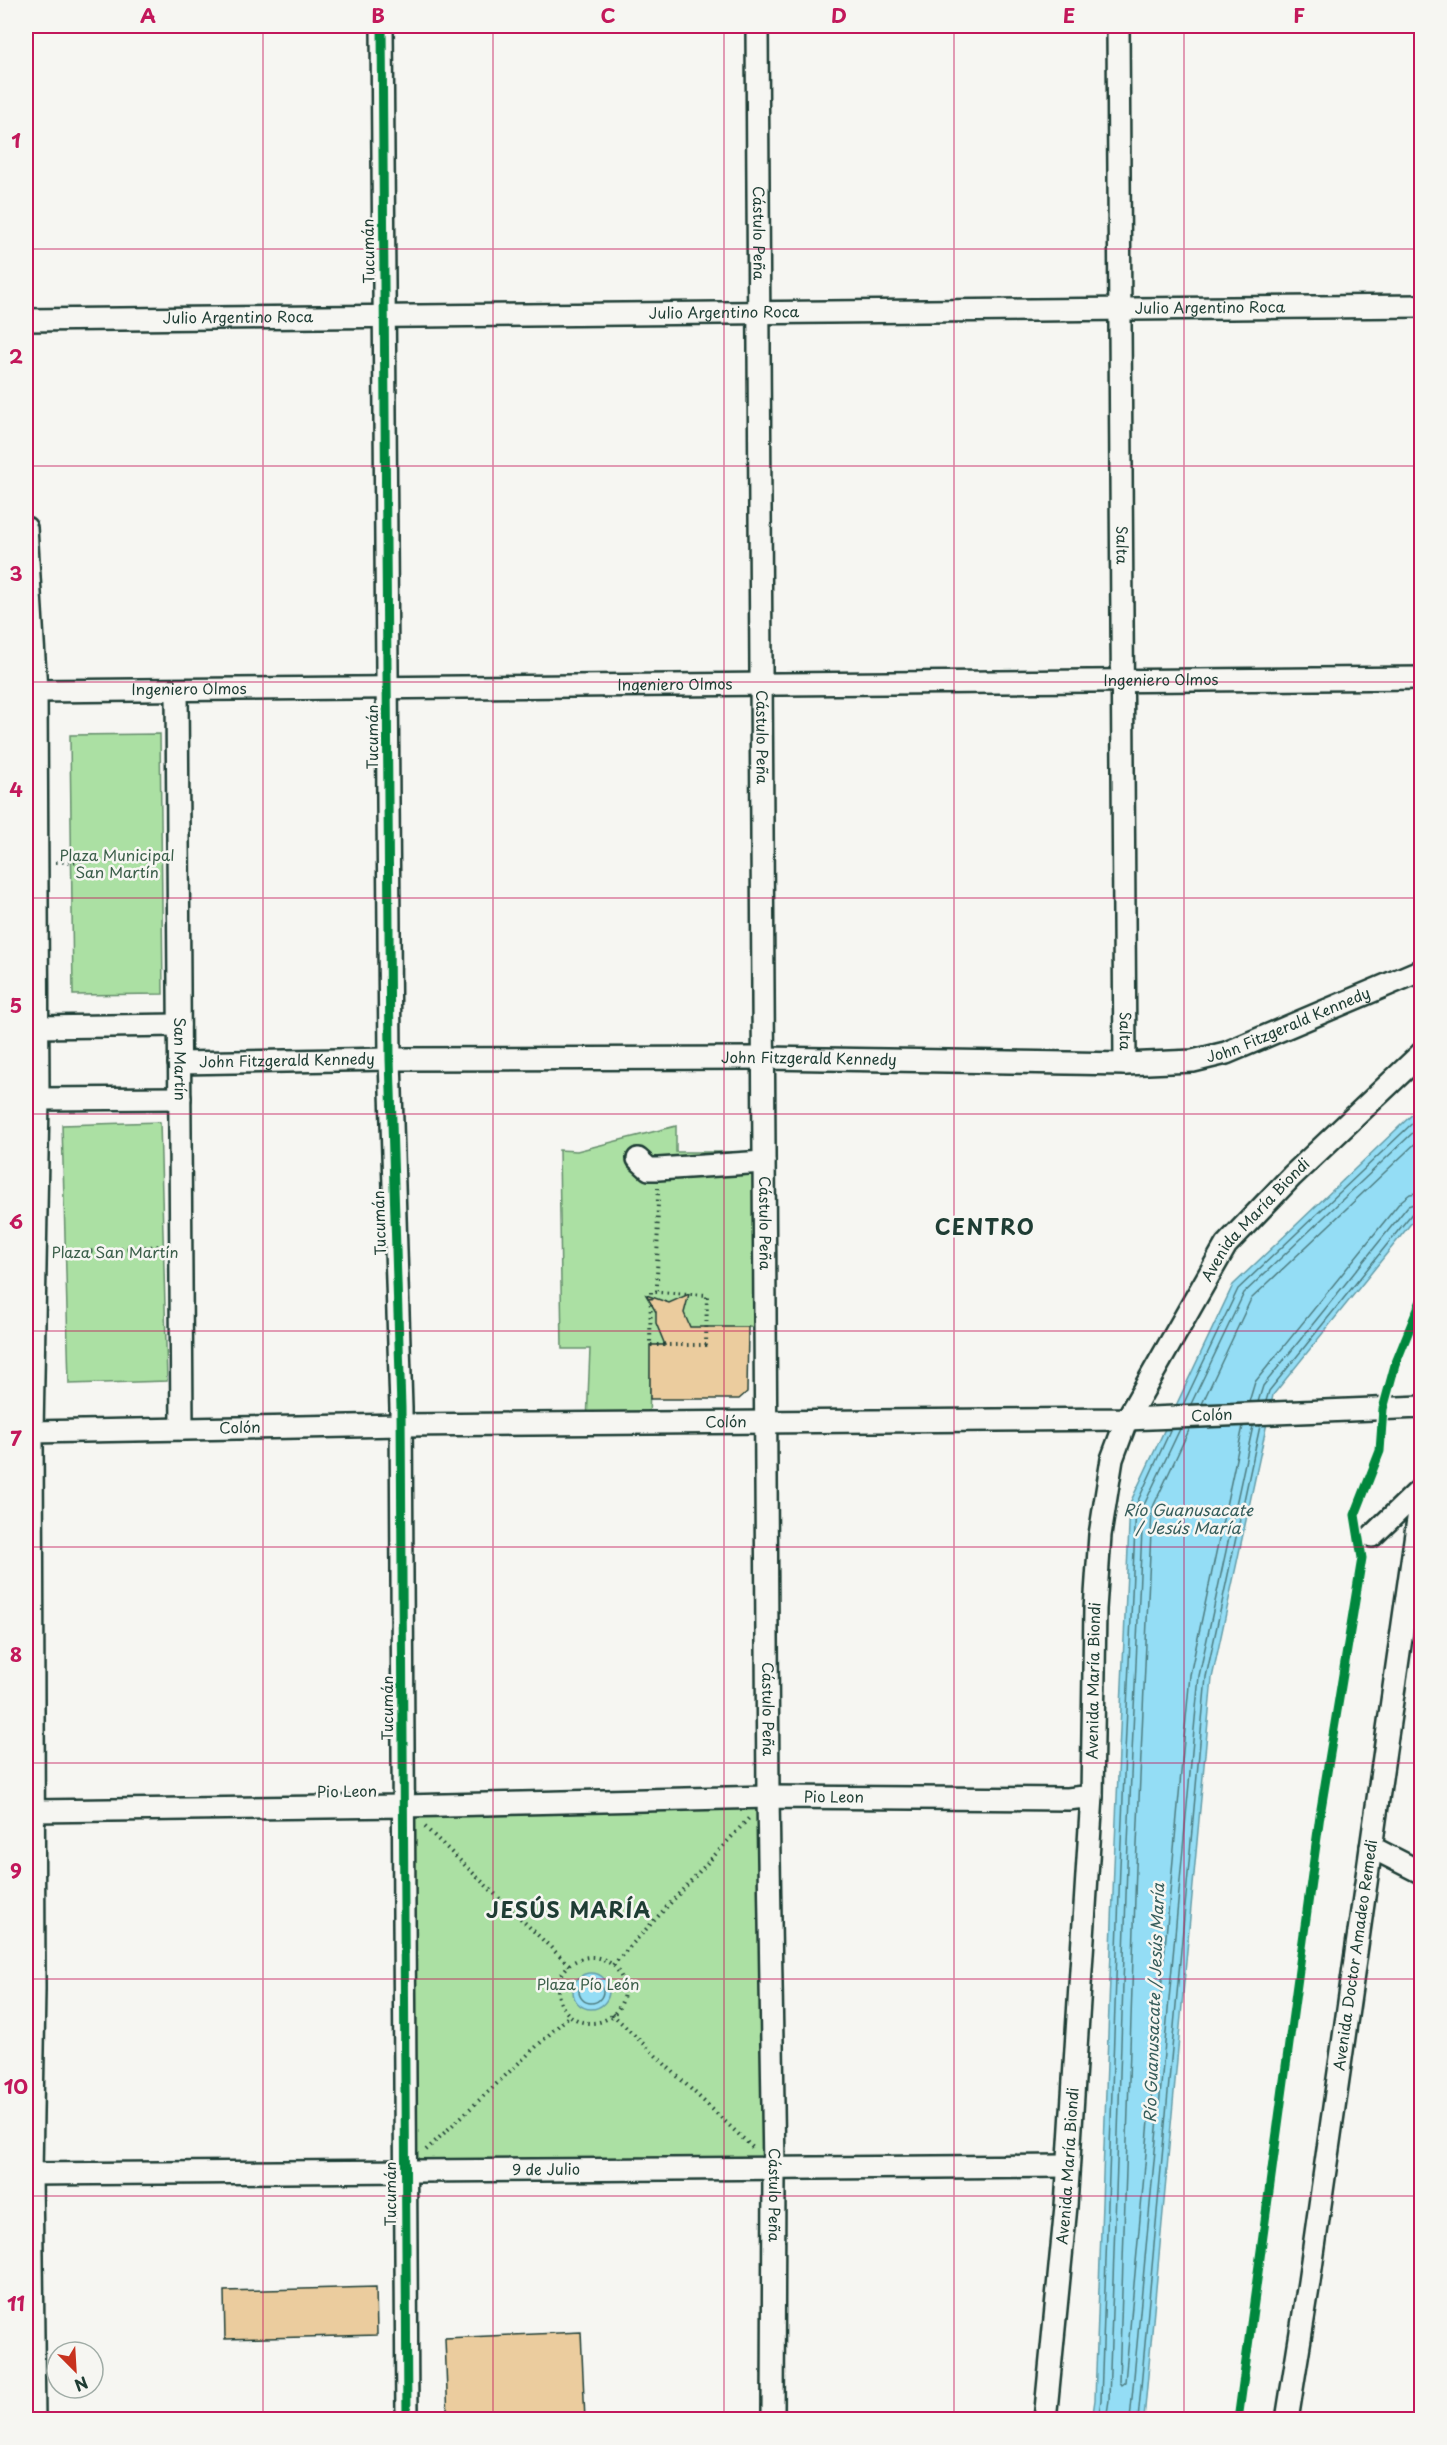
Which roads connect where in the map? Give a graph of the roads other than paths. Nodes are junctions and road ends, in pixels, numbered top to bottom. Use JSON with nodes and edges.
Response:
{"nodes":[{"id":1,"x":382,"y":26,"type":"edge"},
{"id":2,"x":757,"y":26,"type":"edge"},
{"id":3,"x":1118,"y":26,"type":"edge"},
{"id":4,"x":1422,"y":306,"type":"edge"},
{"id":5,"x":1120,"y":309,"type":"junction"},
{"id":6,"x":759,"y":311,"type":"junction"},
{"id":7,"x":385,"y":316,"type":"junction"},
{"id":8,"x":26,"y":320,"type":"edge"},
{"id":9,"x":26,"y":528,"type":"edge"},
{"id":10,"x":1422,"y":678,"type":"edge"},
{"id":11,"x":1123,"y":680,"type":"junction"},
{"id":12,"x":761,"y":682,"type":"junction"},
{"id":13,"x":387,"y":688,"type":"junction"},
{"id":14,"x":177,"y":690,"type":"junction"},
{"id":15,"x":36,"y":691,"type":"junction"},
{"id":16,"x":1422,"y":970,"type":"edge"},
{"id":17,"x":179,"y":1025,"type":"junction"},
{"id":18,"x":37,"y":1027,"type":"junction"},
{"id":19,"x":1422,"y":1053,"type":"edge"},
{"id":20,"x":764,"y":1058,"type":"junction"},
{"id":21,"x":390,"y":1059,"type":"junction"},
{"id":22,"x":179,"y":1064,"type":"junction"},
{"id":23,"x":1125,"y":1064,"type":"junction"},
{"id":24,"x":180,"y":1098,"type":"junction"},
{"id":25,"x":38,"y":1099,"type":"junction"},
{"id":26,"x":638,"y":1159,"type":"dead end"},
{"id":27,"x":764,"y":1162,"type":"junction"},
{"id":28,"x":1422,"y":1407,"type":"edge"},
{"id":29,"x":1127,"y":1419,"type":"junction"},
{"id":30,"x":766,"y":1421,"type":"junction"},
{"id":31,"x":401,"y":1425,"type":"junction"},
{"id":32,"x":182,"y":1429,"type":"junction"},
{"id":33,"x":32,"y":1432,"type":"junction"},
{"id":34,"x":1422,"y":1490,"type":"edge"},
{"id":35,"x":1372,"y":1536,"type":"dead end"},
{"id":36,"x":1415,"y":1593,"type":"edge"},
{"id":37,"x":1092,"y":1796,"type":"junction"},
{"id":38,"x":768,"y":1797,"type":"junction"},
{"id":39,"x":404,"y":1806,"type":"junction"},
{"id":40,"x":34,"y":1811,"type":"junction"},
{"id":41,"x":1371,"y":1847,"type":"junction"},
{"id":42,"x":1422,"y":1873,"type":"edge"},
{"id":43,"x":1067,"y":2166,"type":"junction"},
{"id":44,"x":774,"y":2168,"type":"junction"},
{"id":45,"x":406,"y":2169,"type":"junction"},
{"id":46,"x":28,"y":2174,"type":"edge"},
{"id":47,"x":34,"y":2420,"type":"edge"},
{"id":48,"x":407,"y":2420,"type":"edge"},
{"id":49,"x":773,"y":2420,"type":"edge"},
{"id":50,"x":1044,"y":2420,"type":"edge"},
{"id":51,"x":1287,"y":2420,"type":"edge"}],
"edges":[{"from":1,"to":7,"type":"street","name":"Tucumán"},
{"from":2,"to":6,"type":"street","name":"Cástulo Peña"},
{"from":3,"to":5,"type":"street","name":"Salta"},
{"from":4,"to":5,"type":"street","name":"Julio Argentino Roca"},
{"from":5,"to":6,"type":"street","name":"Julio Argentino Roca"},
{"from":5,"to":11,"type":"street","name":"Salta"},
{"from":6,"to":7,"type":"street","name":"Julio Argentino Roca"},
{"from":6,"to":12,"type":"street","name":"Cástulo Peña"},
{"from":7,"to":8,"type":"street","name":"Julio Argentino Roca"},
{"from":7,"to":13,"type":"street","name":"Tucumán"},
{"from":9,"to":15,"type":"street"},
{"from":10,"to":11,"type":"street","name":"Ingeniero Olmos"},
{"from":11,"to":12,"type":"street","name":"Ingeniero Olmos"},
{"from":11,"to":23,"type":"street","name":"Salta"},
{"from":12,"to":13,"type":"street","name":"Ingeniero Olmos"},
{"from":12,"to":20,"type":"street","name":"Cástulo Peña"},
{"from":13,"to":14,"type":"street","name":"Ingeniero Olmos"},
{"from":13,"to":21,"type":"street","name":"Tucumán"},
{"from":14,"to":15,"type":"street","name":"Ingeniero Olmos"},
{"from":14,"to":17,"type":"street","name":"San Martín"},
{"from":15,"to":18,"type":"street"},
{"from":16,"to":23,"type":"street","name":"John Fitzgerald Kennedy"},
{"from":17,"to":18,"type":"street"},
{"from":17,"to":22,"type":"street","name":"San Martín"},
{"from":18,"to":25,"type":"street"},
{"from":19,"to":29,"type":"street","name":"Avenida María Biondi"},
{"from":20,"to":21,"type":"street","name":"John Fitzgerald Kennedy"},
{"from":20,"to":23,"type":"street","name":"John Fitzgerald Kennedy"},
{"from":20,"to":27,"type":"street","name":"Cástulo Peña"},
{"from":21,"to":22,"type":"street","name":"John Fitzgerald Kennedy"},
{"from":21,"to":31,"type":"street","name":"Tucumán"},
{"from":22,"to":24,"type":"street","name":"San Martín"},
{"from":24,"to":25,"type":"street"},
{"from":24,"to":32,"type":"street","name":"San Martín"},
{"from":25,"to":33,"type":"street"},
{"from":26,"to":27,"type":"street"},
{"from":27,"to":30,"type":"street","name":"Cástulo Peña"},
{"from":28,"to":29,"type":"street","name":"Colón"},
{"from":29,"to":30,"type":"street","name":"Colón"},
{"from":29,"to":37,"type":"street","name":"Avenida María Biondi"},
{"from":30,"to":31,"type":"street","name":"Colón"},
{"from":30,"to":38,"type":"street","name":"Cástulo Peña"},
{"from":31,"to":32,"type":"street","name":"Colón"},
{"from":31,"to":39,"type":"street","name":"Tucumán"},
{"from":32,"to":33,"type":"street","name":"Colón"},
{"from":33,"to":40,"type":"street"},
{"from":34,"to":35,"type":"street"},
{"from":34,"to":36,"type":"street","name":"Avenida Doctor Amadeo Remedi"},
{"from":36,"to":41,"type":"street","name":"Avenida Doctor Amadeo Remedi"},
{"from":37,"to":38,"type":"street","name":"Pio Leon"},
{"from":37,"to":43,"type":"street","name":"Avenida María Biondi"},
{"from":38,"to":39,"type":"street","name":"Pio Leon"},
{"from":38,"to":44,"type":"street","name":"Cástulo Peña"},
{"from":39,"to":40,"type":"street","name":"Pio Leon"},
{"from":39,"to":45,"type":"street","name":"Tucumán"},
{"from":40,"to":46,"type":"street"},
{"from":41,"to":42,"type":"street"},
{"from":41,"to":51,"type":"street","name":"Avenida Doctor Amadeo Remedi"},
{"from":43,"to":44,"type":"street","name":"9 de Julio"},
{"from":43,"to":50,"type":"street","name":"Avenida María Biondi"},
{"from":44,"to":45,"type":"street","name":"9 de Julio"},
{"from":44,"to":49,"type":"street","name":"Cástulo Peña"},
{"from":45,"to":46,"type":"street","name":"9 de Julio"},
{"from":45,"to":48,"type":"street","name":"Tucumán"},
{"from":46,"to":47,"type":"street"}]}
